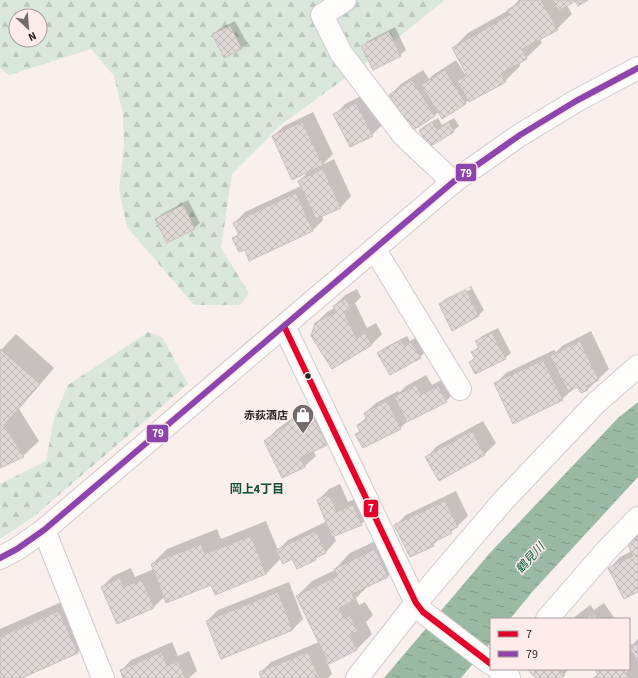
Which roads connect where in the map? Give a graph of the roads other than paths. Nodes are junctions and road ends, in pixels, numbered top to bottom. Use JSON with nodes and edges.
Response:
{"nodes":[{"id":1,"x":345,"y":0,"type":"edge"},
{"id":2,"x":638,"y":68,"type":"edge"},
{"id":3,"x":453,"y":182,"type":"junction"},
{"id":4,"x":375,"y":250,"type":"junction"},
{"id":5,"x":284,"y":326,"type":"junction"},
{"id":6,"x":638,"y":366,"type":"edge"},
{"id":7,"x":460,"y":389,"type":"dead end"},
{"id":8,"x":638,"y":518,"type":"edge"},
{"id":9,"x":44,"y":530,"type":"junction"},
{"id":10,"x":0,"y":558,"type":"edge"},
{"id":11,"x":420,"y":608,"type":"junction"},
{"id":12,"x":548,"y":618,"type":"edge"},
{"id":13,"x":490,"y":662,"type":"edge"},
{"id":14,"x":103,"y":678,"type":"edge"},
{"id":15,"x":357,"y":678,"type":"edge"}],
"edges":[{"from":1,"to":3,"type":"street"},
{"from":2,"to":3,"type":"street"},
{"from":3,"to":4,"type":"street"},
{"from":4,"to":5,"type":"street"},
{"from":4,"to":7,"type":"street"},
{"from":5,"to":9,"type":"street"},
{"from":5,"to":11,"type":"street"},
{"from":6,"to":11,"type":"street"},
{"from":8,"to":12,"type":"street"},
{"from":9,"to":10,"type":"street"},
{"from":9,"to":14,"type":"street"},
{"from":11,"to":13,"type":"street"},
{"from":11,"to":15,"type":"street"}]}
